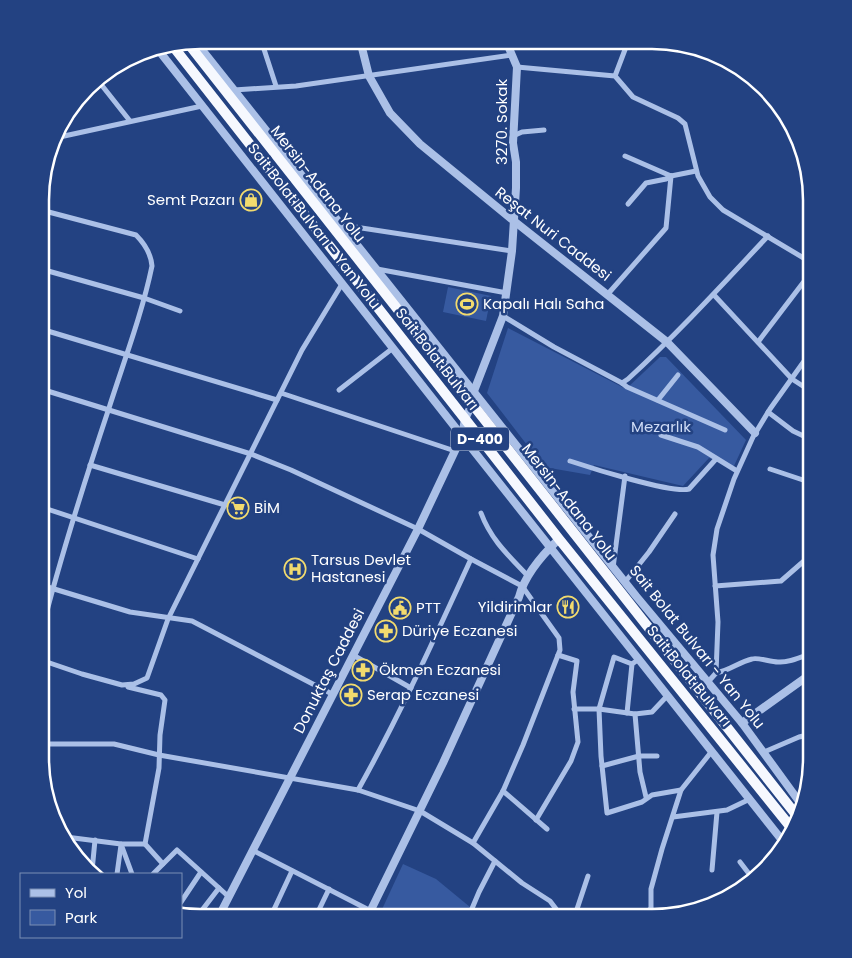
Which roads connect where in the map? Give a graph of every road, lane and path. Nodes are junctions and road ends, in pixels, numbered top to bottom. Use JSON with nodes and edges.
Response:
{"nodes":[{"id":1,"x":193,"y":49,"type":"edge"},
{"id":2,"x":201,"y":49,"type":"edge"},
{"id":3,"x":264,"y":49,"type":"edge"},
{"id":4,"x":362,"y":49,"type":"edge"},
{"id":5,"x":509,"y":49,"type":"edge"},
{"id":6,"x":625,"y":49,"type":"edge"},
{"id":7,"x":177,"y":51,"type":"edge"},
{"id":8,"x":162,"y":54,"type":"edge"},
{"id":9,"x":512,"y":55,"type":"junction"},
{"id":10,"x":516,"y":67,"type":"junction"},
{"id":11,"x":369,"y":76,"type":"junction"},
{"id":12,"x":615,"y":76,"type":"junction"},
{"id":13,"x":101,"y":85,"type":"edge"},
{"id":14,"x":276,"y":86,"type":"junction"},
{"id":15,"x":234,"y":90,"type":"junction"},
{"id":16,"x":202,"y":106,"type":"junction"},
{"id":17,"x":130,"y":121,"type":"junction"},
{"id":18,"x":544,"y":130,"type":"dead end"},
{"id":19,"x":63,"y":136,"type":"edge"},
{"id":20,"x":513,"y":136,"type":"junction"},
{"id":21,"x":625,"y":156,"type":"dead end"},
{"id":22,"x":696,"y":171,"type":"junction"},
{"id":23,"x":671,"y":176,"type":"junction"},
{"id":24,"x":628,"y":204,"type":"dead end"},
{"id":25,"x":49,"y":212,"type":"edge"},
{"id":26,"x":514,"y":221,"type":"junction"},
{"id":27,"x":342,"y":225,"type":"junction"},
{"id":28,"x":768,"y":236,"type":"junction"},
{"id":29,"x":512,"y":251,"type":"junction"},
{"id":30,"x":803,"y":257,"type":"edge"},
{"id":31,"x":377,"y":269,"type":"junction"},
{"id":32,"x":49,"y":271,"type":"edge"},
{"id":33,"x":803,"y":283,"type":"edge"},
{"id":34,"x":342,"y":284,"type":"junction"},
{"id":35,"x":507,"y":293,"type":"junction"},
{"id":36,"x":607,"y":295,"type":"junction"},
{"id":37,"x":714,"y":295,"type":"junction"},
{"id":38,"x":144,"y":298,"type":"junction"},
{"id":39,"x":180,"y":311,"type":"dead end"},
{"id":40,"x":503,"y":316,"type":"junction"},
{"id":41,"x":49,"y":331,"type":"edge"},
{"id":42,"x":667,"y":342,"type":"junction"},
{"id":43,"x":758,"y":342,"type":"junction"},
{"id":44,"x":393,"y":348,"type":"junction"},
{"id":45,"x":126,"y":354,"type":"junction"},
{"id":46,"x":803,"y":363,"type":"edge"},
{"id":47,"x":678,"y":374,"type":"dead end"},
{"id":48,"x":792,"y":379,"type":"junction"},
{"id":49,"x":622,"y":382,"type":"junction"},
{"id":50,"x":803,"y":386,"type":"edge"},
{"id":51,"x":339,"y":390,"type":"dead end"},
{"id":52,"x":474,"y":391,"type":"junction"},
{"id":53,"x":49,"y":392,"type":"edge"},
{"id":54,"x":281,"y":394,"type":"junction"},
{"id":55,"x":277,"y":400,"type":"junction"},
{"id":56,"x":658,"y":400,"type":"junction"},
{"id":57,"x":472,"y":404,"type":"junction"},
{"id":58,"x":108,"y":410,"type":"junction"},
{"id":59,"x":768,"y":412,"type":"junction"},
{"id":60,"x":465,"y":419,"type":"junction"},
{"id":61,"x":725,"y":430,"type":"dead end"},
{"id":62,"x":755,"y":434,"type":"junction"},
{"id":63,"x":661,"y":435,"type":"dead end"},
{"id":64,"x":462,"y":436,"type":"junction"},
{"id":65,"x":803,"y":436,"type":"edge"},
{"id":66,"x":455,"y":451,"type":"junction"},
{"id":67,"x":251,"y":454,"type":"junction"},
{"id":68,"x":716,"y":459,"type":"junction"},
{"id":69,"x":570,"y":461,"type":"dead end"},
{"id":70,"x":90,"y":465,"type":"junction"},
{"id":71,"x":770,"y":469,"type":"dead end"},
{"id":72,"x":737,"y":471,"type":"junction"},
{"id":73,"x":625,"y":476,"type":"junction"},
{"id":74,"x":803,"y":480,"type":"edge"},
{"id":75,"x":225,"y":505,"type":"junction"},
{"id":76,"x":49,"y":509,"type":"edge"},
{"id":77,"x":481,"y":513,"type":"dead end"},
{"id":78,"x":675,"y":514,"type":"dead end"},
{"id":79,"x":74,"y":517,"type":"junction"},
{"id":80,"x":418,"y":529,"type":"junction"},
{"id":81,"x":559,"y":539,"type":"junction"},
{"id":82,"x":550,"y":547,"type":"junction"},
{"id":83,"x":198,"y":559,"type":"junction"},
{"id":84,"x":471,"y":559,"type":"junction"},
{"id":85,"x":803,"y":562,"type":"edge"},
{"id":86,"x":613,"y":568,"type":"junction"},
{"id":87,"x":528,"y":576,"type":"junction"},
{"id":88,"x":625,"y":582,"type":"junction"},
{"id":89,"x":522,"y":586,"type":"junction"},
{"id":90,"x":715,"y":586,"type":"junction"},
{"id":91,"x":49,"y":587,"type":"edge"},
{"id":92,"x":52,"y":588,"type":"junction"},
{"id":93,"x":49,"y":601,"type":"edge"},
{"id":94,"x":168,"y":619,"type":"junction"},
{"id":95,"x":558,"y":655,"type":"junction"},
{"id":96,"x":353,"y":656,"type":"junction"},
{"id":97,"x":803,"y":656,"type":"edge"},
{"id":98,"x":639,"y":659,"type":"junction"},
{"id":99,"x":49,"y":663,"type":"edge"},
{"id":100,"x":632,"y":664,"type":"junction"},
{"id":101,"x":716,"y":673,"type":"junction"},
{"id":102,"x":803,"y":679,"type":"edge"},
{"id":103,"x":708,"y":682,"type":"junction"},
{"id":104,"x":122,"y":685,"type":"junction"},
{"id":105,"x":411,"y":688,"type":"junction"},
{"id":106,"x":332,"y":694,"type":"junction"},
{"id":107,"x":668,"y":695,"type":"junction"},
{"id":108,"x":574,"y":708,"type":"junction"},
{"id":109,"x":600,"y":709,"type":"junction"},
{"id":110,"x":627,"y":713,"type":"junction"},
{"id":111,"x":635,"y":714,"type":"junction"},
{"id":112,"x":742,"y":723,"type":"junction"},
{"id":113,"x":803,"y":736,"type":"edge"},
{"id":114,"x":49,"y":744,"type":"edge"},
{"id":115,"x":712,"y":751,"type":"junction"},
{"id":116,"x":764,"y":752,"type":"junction"},
{"id":117,"x":159,"y":755,"type":"junction"},
{"id":118,"x":639,"y":756,"type":"junction"},
{"id":119,"x":657,"y":756,"type":"dead end"},
{"id":120,"x":602,"y":766,"type":"junction"},
{"id":121,"x":290,"y":777,"type":"junction"},
{"id":122,"x":358,"y":790,"type":"junction"},
{"id":123,"x":682,"y":790,"type":"junction"},
{"id":124,"x":503,"y":791,"type":"junction"},
{"id":125,"x":646,"y":798,"type":"junction"},
{"id":126,"x":797,"y":799,"type":"edge"},
{"id":127,"x":750,"y":800,"type":"junction"},
{"id":128,"x":420,"y":810,"type":"junction"},
{"id":129,"x":793,"y":811,"type":"edge"},
{"id":130,"x":717,"y":812,"type":"junction"},
{"id":131,"x":673,"y":817,"type":"junction"},
{"id":132,"x":536,"y":820,"type":"junction"},
{"id":133,"x":788,"y":824,"type":"edge"},
{"id":134,"x":547,"y":829,"type":"dead end"},
{"id":135,"x":71,"y":838,"type":"edge"},
{"id":136,"x":780,"y":838,"type":"edge"},
{"id":137,"x":94,"y":840,"type":"junction"},
{"id":138,"x":473,"y":843,"type":"junction"},
{"id":139,"x":121,"y":844,"type":"junction"},
{"id":140,"x":145,"y":844,"type":"junction"},
{"id":141,"x":252,"y":850,"type":"junction"},
{"id":142,"x":495,"y":861,"type":"junction"},
{"id":143,"x":740,"y":862,"type":"dead end"},
{"id":144,"x":92,"y":864,"type":"edge"},
{"id":145,"x":163,"y":864,"type":"junction"},
{"id":146,"x":292,"y":870,"type":"junction"},
{"id":147,"x":712,"y":870,"type":"dead end"},
{"id":148,"x":201,"y":872,"type":"junction"},
{"id":149,"x":117,"y":873,"type":"edge"},
{"id":150,"x":132,"y":873,"type":"edge"},
{"id":151,"x":154,"y":873,"type":"edge"},
{"id":152,"x":748,"y":875,"type":"edge"},
{"id":153,"x":588,"y":876,"type":"dead end"},
{"id":154,"x":218,"y":888,"type":"junction"},
{"id":155,"x":329,"y":890,"type":"junction"},
{"id":156,"x":229,"y":897,"type":"junction"},
{"id":157,"x":182,"y":900,"type":"edge"},
{"id":158,"x":203,"y":909,"type":"edge"},
{"id":159,"x":225,"y":909,"type":"edge"},
{"id":160,"x":274,"y":909,"type":"edge"},
{"id":161,"x":320,"y":909,"type":"edge"},
{"id":162,"x":361,"y":909,"type":"edge"},
{"id":163,"x":371,"y":909,"type":"edge"},
{"id":164,"x":472,"y":909,"type":"edge"},
{"id":165,"x":556,"y":909,"type":"edge"},
{"id":166,"x":577,"y":909,"type":"edge"},
{"id":167,"x":651,"y":909,"type":"edge"}],
"edges":[{"from":1,"to":57,"type":"highway","name":"Mersin-Adana Yolu","number":"D-400"},
{"from":2,"to":15,"type":"street","name":"Sait Bolat Bulvarı - Yan Yolu"},
{"from":3,"to":14,"type":"street"},
{"from":4,"to":11,"type":"street","name":"Reşat Nuri Caddesi"},
{"from":5,"to":9,"type":"street","name":"3270. Sokak"},
{"from":6,"to":12,"type":"street"},
{"from":7,"to":60,"type":"highway","name":"Sait Bolat Bulvarı","number":"D-400"},
{"from":8,"to":16,"type":"street","name":"Sait Bolat Bulvarı - Yan Yolu"},
{"from":9,"to":10,"type":"street","name":"3270. Sokak"},
{"from":9,"to":11,"type":"street"},
{"from":10,"to":12,"type":"street"},
{"from":10,"to":20,"type":"street","name":"3270. Sokak"},
{"from":11,"to":14,"type":"street"},
{"from":11,"to":26,"type":"street","name":"Reşat Nuri Caddesi"},
{"from":12,"to":22,"type":"street"},
{"from":13,"to":17,"type":"street"},
{"from":14,"to":15,"type":"street"},
{"from":15,"to":27,"type":"street","name":"Sait Bolat Bulvarı - Yan Yolu"},
{"from":16,"to":17,"type":"street"},
{"from":16,"to":34,"type":"street","name":"Sait Bolat Bulvarı - Yan Yolu"},
{"from":17,"to":19,"type":"street"},
{"from":18,"to":20,"type":"street"},
{"from":20,"to":26,"type":"street","name":"3270. Sokak"},
{"from":21,"to":23,"type":"street"},
{"from":22,"to":23,"type":"street"},
{"from":22,"to":28,"type":"street"},
{"from":23,"to":24,"type":"street"},
{"from":23,"to":36,"type":"street"},
{"from":25,"to":38,"type":"street"},
{"from":26,"to":29,"type":"street","name":"3270. Sokak"},
{"from":26,"to":36,"type":"street","name":"Reşat Nuri Caddesi"},
{"from":27,"to":29,"type":"street"},
{"from":27,"to":31,"type":"street","name":"Sait Bolat Bulvarı - Yan Yolu"},
{"from":28,"to":30,"type":"street"},
{"from":28,"to":37,"type":"street"},
{"from":29,"to":35,"type":"street","name":"3270. Sokak"},
{"from":31,"to":35,"type":"street"},
{"from":31,"to":52,"type":"street","name":"Sait Bolat Bulvarı - Yan Yolu"},
{"from":32,"to":38,"type":"street"},
{"from":33,"to":43,"type":"street"},
{"from":34,"to":44,"type":"street","name":"Sait Bolat Bulvarı - Yan Yolu"},
{"from":34,"to":54,"type":"street"},
{"from":35,"to":40,"type":"street","name":"3270. Sokak"},
{"from":36,"to":42,"type":"street","name":"Reşat Nuri Caddesi"},
{"from":37,"to":42,"type":"street"},
{"from":37,"to":43,"type":"street"},
{"from":38,"to":39,"type":"street"},
{"from":38,"to":45,"type":"street"},
{"from":40,"to":49,"type":"street"},
{"from":40,"to":52,"type":"street","name":"3270. Sokak"},
{"from":41,"to":45,"type":"street"},
{"from":42,"to":49,"type":"street"},
{"from":42,"to":62,"type":"street","name":"Reşat Nuri Caddesi"},
{"from":43,"to":48,"type":"street"},
{"from":44,"to":51,"type":"street"},
{"from":44,"to":64,"type":"street","name":"Sait Bolat Bulvarı - Yan Yolu"},
{"from":45,"to":55,"type":"street"},
{"from":45,"to":58,"type":"street"},
{"from":46,"to":48,"type":"street"},
{"from":47,"to":56,"type":"street"},
{"from":48,"to":50,"type":"street"},
{"from":48,"to":59,"type":"street"},
{"from":49,"to":56,"type":"street"},
{"from":52,"to":57,"type":"street","name":"3270. Sokak"},
{"from":52,"to":86,"type":"street","name":"Sait Bolat Bulvarı - Yan Yolu"},
{"from":53,"to":58,"type":"street"},
{"from":54,"to":55,"type":"street"},
{"from":54,"to":66,"type":"street"},
{"from":55,"to":67,"type":"street"},
{"from":56,"to":61,"type":"street"},
{"from":57,"to":60,"type":"street","name":"3270. Sokak"},
{"from":57,"to":129,"type":"highway","name":"Mersin-Adana Yolu","number":"D-400"},
{"from":58,"to":67,"type":"street"},
{"from":58,"to":70,"type":"street"},
{"from":59,"to":62,"type":"street"},
{"from":59,"to":65,"type":"street"},
{"from":60,"to":64,"type":"street","name":"3270. Sokak"},
{"from":60,"to":81,"type":"highway","name":"Sait Bolat Bulvarı","number":"D-400"},
{"from":62,"to":72,"type":"street"},
{"from":63,"to":68,"type":"street"},
{"from":64,"to":66,"type":"street","name":"Donuktaş Caddesi"},
{"from":64,"to":82,"type":"street","name":"Sait Bolat Bulvarı - Yan Yolu"},
{"from":66,"to":80,"type":"street","name":"Donuktaş Caddesi"},
{"from":67,"to":75,"type":"street"},
{"from":67,"to":80,"type":"street"},
{"from":68,"to":72,"type":"street"},
{"from":68,"to":73,"type":"street"},
{"from":69,"to":73,"type":"street"},
{"from":70,"to":75,"type":"street"},
{"from":70,"to":79,"type":"street"},
{"from":71,"to":74,"type":"street"},
{"from":72,"to":90,"type":"street"},
{"from":73,"to":86,"type":"street"},
{"from":75,"to":83,"type":"street"},
{"from":76,"to":79,"type":"street"},
{"from":77,"to":87,"type":"street"},
{"from":78,"to":88,"type":"street"},
{"from":79,"to":83,"type":"street"},
{"from":79,"to":92,"type":"street"},
{"from":80,"to":84,"type":"street"},
{"from":80,"to":96,"type":"street","name":"Donuktaş Caddesi"},
{"from":81,"to":82,"type":"street"},
{"from":81,"to":133,"type":"highway","name":"Sait Bolat Bulvarı","number":"D-400"},
{"from":82,"to":87,"type":"street"},
{"from":82,"to":98,"type":"street","name":"Sait Bolat Bulvarı - Yan Yolu"},
{"from":83,"to":94,"type":"street"},
{"from":84,"to":89,"type":"street"},
{"from":84,"to":105,"type":"street"},
{"from":85,"to":90,"type":"street"},
{"from":86,"to":88,"type":"street","name":"Sait Bolat Bulvarı - Yan Yolu"},
{"from":87,"to":89,"type":"street"},
{"from":88,"to":103,"type":"street","name":"Sait Bolat Bulvarı - Yan Yolu"},
{"from":89,"to":95,"type":"street"},
{"from":89,"to":128,"type":"street"},
{"from":90,"to":101,"type":"street"},
{"from":91,"to":92,"type":"street"},
{"from":92,"to":93,"type":"street"},
{"from":92,"to":94,"type":"street"},
{"from":94,"to":104,"type":"street"},
{"from":94,"to":106,"type":"street"},
{"from":95,"to":108,"type":"street"},
{"from":95,"to":124,"type":"street"},
{"from":96,"to":105,"type":"street"},
{"from":96,"to":106,"type":"street","name":"Donuktaş Caddesi"},
{"from":97,"to":101,"type":"street"},
{"from":98,"to":100,"type":"street"},
{"from":98,"to":107,"type":"street","name":"Sait Bolat Bulvarı - Yan Yolu"},
{"from":99,"to":104,"type":"street"},
{"from":100,"to":109,"type":"street"},
{"from":100,"to":110,"type":"street"},
{"from":101,"to":103,"type":"street"},
{"from":102,"to":112,"type":"street"},
{"from":103,"to":112,"type":"street","name":"Sait Bolat Bulvarı - Yan Yolu"},
{"from":104,"to":117,"type":"street"},
{"from":105,"to":122,"type":"street"},
{"from":106,"to":121,"type":"street","name":"Donuktaş Caddesi"},
{"from":107,"to":111,"type":"street"},
{"from":107,"to":115,"type":"street","name":"Sait Bolat Bulvarı - Yan Yolu"},
{"from":108,"to":109,"type":"street"},
{"from":108,"to":132,"type":"street"},
{"from":109,"to":110,"type":"street"},
{"from":109,"to":120,"type":"street"},
{"from":110,"to":111,"type":"street"},
{"from":111,"to":118,"type":"street"},
{"from":112,"to":116,"type":"street","name":"Sait Bolat Bulvarı - Yan Yolu"},
{"from":113,"to":116,"type":"street"},
{"from":114,"to":117,"type":"street"},
{"from":115,"to":123,"type":"street"},
{"from":115,"to":127,"type":"street","name":"Sait Bolat Bulvarı - Yan Yolu"},
{"from":116,"to":126,"type":"street","name":"Sait Bolat Bulvarı - Yan Yolu"},
{"from":117,"to":121,"type":"street"},
{"from":117,"to":140,"type":"street"},
{"from":118,"to":119,"type":"street"},
{"from":118,"to":120,"type":"street"},
{"from":118,"to":125,"type":"street"},
{"from":120,"to":125,"type":"street"},
{"from":121,"to":122,"type":"street"},
{"from":121,"to":141,"type":"street","name":"Donuktaş Caddesi"},
{"from":122,"to":128,"type":"street"},
{"from":123,"to":125,"type":"street"},
{"from":123,"to":131,"type":"street"},
{"from":124,"to":132,"type":"street"},
{"from":124,"to":138,"type":"street"},
{"from":127,"to":130,"type":"street"},
{"from":127,"to":136,"type":"street","name":"Sait Bolat Bulvarı - Yan Yolu"},
{"from":128,"to":138,"type":"street"},
{"from":128,"to":163,"type":"street"},
{"from":130,"to":131,"type":"street"},
{"from":130,"to":147,"type":"street"},
{"from":131,"to":167,"type":"street"},
{"from":132,"to":134,"type":"street"},
{"from":135,"to":137,"type":"street"},
{"from":137,"to":139,"type":"street"},
{"from":137,"to":144,"type":"street"},
{"from":138,"to":142,"type":"street"},
{"from":139,"to":140,"type":"street"},
{"from":139,"to":149,"type":"street"},
{"from":139,"to":150,"type":"street"},
{"from":140,"to":145,"type":"street"},
{"from":141,"to":146,"type":"street"},
{"from":141,"to":156,"type":"street","name":"Donuktaş Caddesi"},
{"from":142,"to":164,"type":"street"},
{"from":142,"to":165,"type":"street"},
{"from":143,"to":152,"type":"street"},
{"from":145,"to":148,"type":"street"},
{"from":145,"to":151,"type":"street"},
{"from":146,"to":155,"type":"street"},
{"from":146,"to":160,"type":"street"},
{"from":148,"to":154,"type":"street"},
{"from":148,"to":157,"type":"street"},
{"from":153,"to":166,"type":"street"},
{"from":154,"to":156,"type":"street"},
{"from":154,"to":158,"type":"street"},
{"from":155,"to":161,"type":"street"},
{"from":155,"to":162,"type":"street"},
{"from":156,"to":159,"type":"street","name":"Donuktaş Caddesi"}]}
